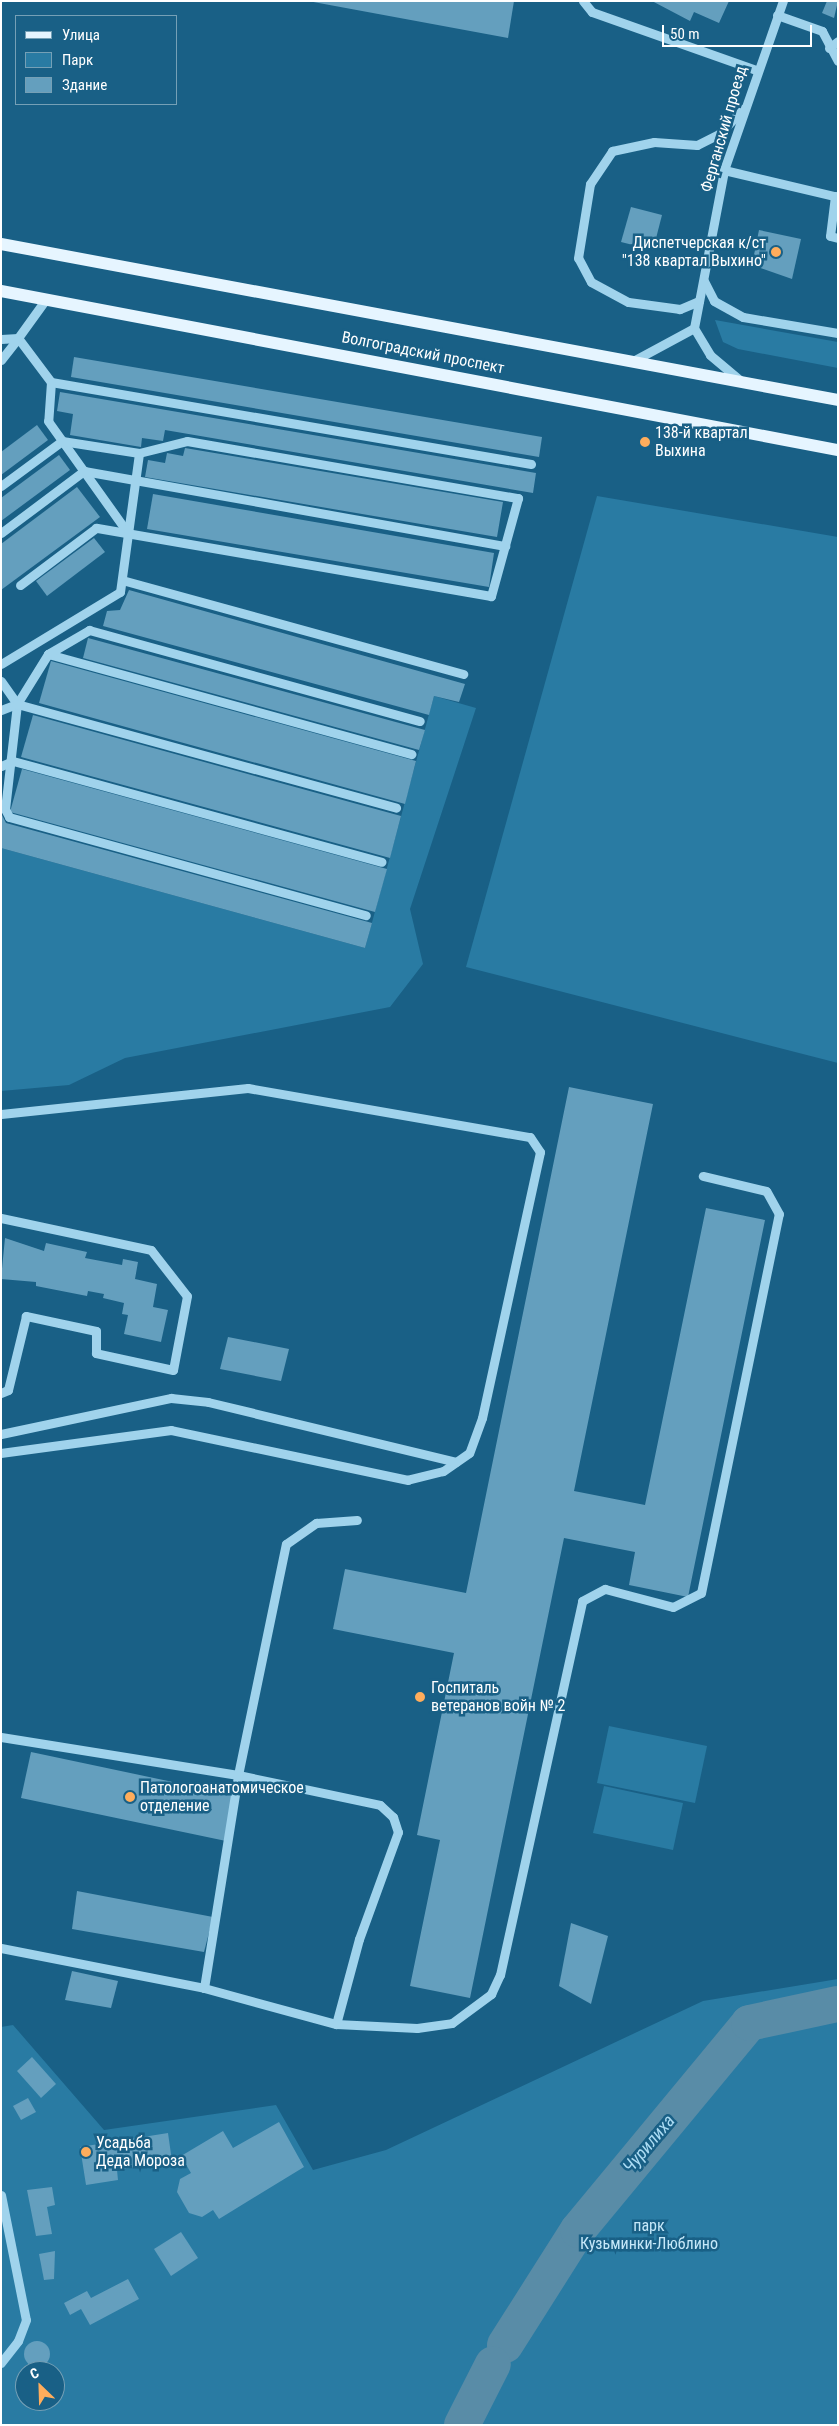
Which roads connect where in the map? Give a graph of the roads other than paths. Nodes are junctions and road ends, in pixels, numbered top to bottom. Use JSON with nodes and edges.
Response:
{"nodes":[{"id":1,"x":583,"y":1,"type":"edge"},
{"id":2,"x":596,"y":1,"type":"edge"},
{"id":3,"x":782,"y":1,"type":"edge"},
{"id":4,"x":592,"y":12,"type":"junction"},
{"id":5,"x":777,"y":15,"type":"junction"},
{"id":6,"x":838,"y":41,"type":"edge"},
{"id":7,"x":829,"y":48,"type":"junction"},
{"id":8,"x":838,"y":61,"type":"edge"},
{"id":9,"x":756,"y":70,"type":"junction"},
{"id":10,"x":743,"y":109,"type":"junction"},
{"id":11,"x":724,"y":170,"type":"junction"},
{"id":12,"x":836,"y":196,"type":"edge"},
{"id":13,"x":838,"y":238,"type":"edge"},
{"id":14,"x":1,"y":244,"type":"edge"},
{"id":15,"x":704,"y":281,"type":"junction"},
{"id":16,"x":1,"y":291,"type":"edge"},
{"id":17,"x":46,"y":300,"type":"junction"},
{"id":18,"x":698,"y":301,"type":"junction"},
{"id":19,"x":694,"y":328,"type":"junction"},
{"id":20,"x":838,"y":333,"type":"edge"},
{"id":21,"x":1,"y":338,"type":"edge"},
{"id":22,"x":18,"y":338,"type":"junction"},
{"id":23,"x":1,"y":360,"type":"edge"},
{"id":24,"x":633,"y":361,"type":"junction"},
{"id":25,"x":741,"y":381,"type":"junction"},
{"id":26,"x":51,"y":382,"type":"junction"},
{"id":27,"x":838,"y":400,"type":"edge"},
{"id":28,"x":62,"y":440,"type":"junction"},
{"id":29,"x":838,"y":450,"type":"edge"},
{"id":30,"x":139,"y":453,"type":"junction"},
{"id":31,"x":531,"y":464,"type":"dead end"},
{"id":32,"x":84,"y":471,"type":"junction"},
{"id":33,"x":135,"y":480,"type":"junction"},
{"id":34,"x":1,"y":486,"type":"edge"},
{"id":35,"x":1,"y":533,"type":"edge"},
{"id":36,"x":128,"y":534,"type":"junction"},
{"id":37,"x":505,"y":546,"type":"junction"},
{"id":38,"x":122,"y":580,"type":"junction"},
{"id":39,"x":20,"y":585,"type":"dead end"},
{"id":40,"x":48,"y":654,"type":"junction"},
{"id":41,"x":1,"y":664,"type":"edge"},
{"id":42,"x":464,"y":674,"type":"dead end"},
{"id":43,"x":1,"y":681,"type":"edge"},
{"id":44,"x":17,"y":704,"type":"junction"},
{"id":45,"x":1,"y":710,"type":"edge"},
{"id":46,"x":420,"y":721,"type":"dead end"},
{"id":47,"x":410,"y":754,"type":"dead end"},
{"id":48,"x":13,"y":761,"type":"junction"},
{"id":49,"x":1,"y":766,"type":"edge"},
{"id":50,"x":396,"y":808,"type":"dead end"},
{"id":51,"x":381,"y":862,"type":"dead end"},
{"id":52,"x":366,"y":915,"type":"dead end"},
{"id":53,"x":1,"y":1114,"type":"edge"},
{"id":54,"x":703,"y":1176,"type":"dead end"},
{"id":55,"x":1,"y":1218,"type":"edge"},
{"id":56,"x":1,"y":1393,"type":"edge"},
{"id":57,"x":1,"y":1434,"type":"edge"},
{"id":58,"x":1,"y":1453,"type":"edge"},
{"id":59,"x":456,"y":1462,"type":"junction"},
{"id":60,"x":357,"y":1520,"type":"dead end"},
{"id":61,"x":1,"y":1737,"type":"edge"},
{"id":62,"x":238,"y":1775,"type":"junction"},
{"id":63,"x":1,"y":1948,"type":"edge"},
{"id":64,"x":204,"y":1988,"type":"junction"},
{"id":65,"x":336,"y":2024,"type":"junction"},
{"id":66,"x":1,"y":2195,"type":"edge"},
{"id":67,"x":1,"y":2363,"type":"edge"}],
"edges":[{"from":1,"to":4,"type":"street"},
{"from":2,"to":4,"type":"street"},
{"from":3,"to":5,"type":"street","name":"Ферганский проезд"},
{"from":4,"to":9,"type":"street"},
{"from":5,"to":7,"type":"street"},
{"from":5,"to":9,"type":"street","name":"Ферганский проезд"},
{"from":6,"to":7,"type":"street"},
{"from":7,"to":8,"type":"street"},
{"from":9,"to":10,"type":"street","name":"Ферганский проезд"},
{"from":10,"to":11,"type":"street","name":"Ферганский проезд"},
{"from":10,"to":18,"type":"street"},
{"from":11,"to":12,"type":"street"},
{"from":11,"to":15,"type":"street","name":"Ферганский проезд"},
{"from":12,"to":13,"type":"street"},
{"from":14,"to":24,"type":"main road","name":"Волгоградский проспект"},
{"from":15,"to":18,"type":"street","name":"Ферганский проезд"},
{"from":15,"to":20,"type":"street"},
{"from":16,"to":17,"type":"main road","name":"Волгоградский проспект"},
{"from":17,"to":22,"type":"street"},
{"from":17,"to":29,"type":"main road","name":"Волгоградский проспект"},
{"from":18,"to":19,"type":"street","name":"Ферганский проезд"},
{"from":19,"to":24,"type":"street"},
{"from":19,"to":25,"type":"street"},
{"from":21,"to":22,"type":"street"},
{"from":22,"to":23,"type":"street"},
{"from":22,"to":26,"type":"street"},
{"from":24,"to":25,"type":"main road","name":"Волгоградский проспект"},
{"from":25,"to":27,"type":"main road","name":"Волгоградский проспект"},
{"from":26,"to":28,"type":"street"},
{"from":26,"to":31,"type":"street"},
{"from":28,"to":30,"type":"street"},
{"from":28,"to":32,"type":"street"},
{"from":28,"to":34,"type":"street"},
{"from":30,"to":33,"type":"street"},
{"from":30,"to":37,"type":"street"},
{"from":32,"to":33,"type":"street"},
{"from":32,"to":35,"type":"street"},
{"from":32,"to":36,"type":"street"},
{"from":33,"to":36,"type":"street"},
{"from":33,"to":37,"type":"street"},
{"from":36,"to":37,"type":"street"},
{"from":36,"to":38,"type":"street"},
{"from":36,"to":39,"type":"street"},
{"from":38,"to":41,"type":"street"},
{"from":38,"to":42,"type":"street"},
{"from":40,"to":44,"type":"street"},
{"from":40,"to":46,"type":"street"},
{"from":40,"to":47,"type":"street"},
{"from":43,"to":44,"type":"street"},
{"from":44,"to":45,"type":"street"},
{"from":44,"to":48,"type":"street"},
{"from":44,"to":50,"type":"street"},
{"from":48,"to":49,"type":"street"},
{"from":48,"to":51,"type":"street"},
{"from":48,"to":52,"type":"street"},
{"from":53,"to":59,"type":"street"},
{"from":54,"to":65,"type":"street"},
{"from":55,"to":56,"type":"street"},
{"from":57,"to":59,"type":"street"},
{"from":58,"to":59,"type":"street"},
{"from":60,"to":62,"type":"street"},
{"from":61,"to":62,"type":"street"},
{"from":62,"to":64,"type":"street"},
{"from":62,"to":65,"type":"street"},
{"from":63,"to":64,"type":"street"},
{"from":64,"to":65,"type":"street"},
{"from":66,"to":67,"type":"street"}]}
